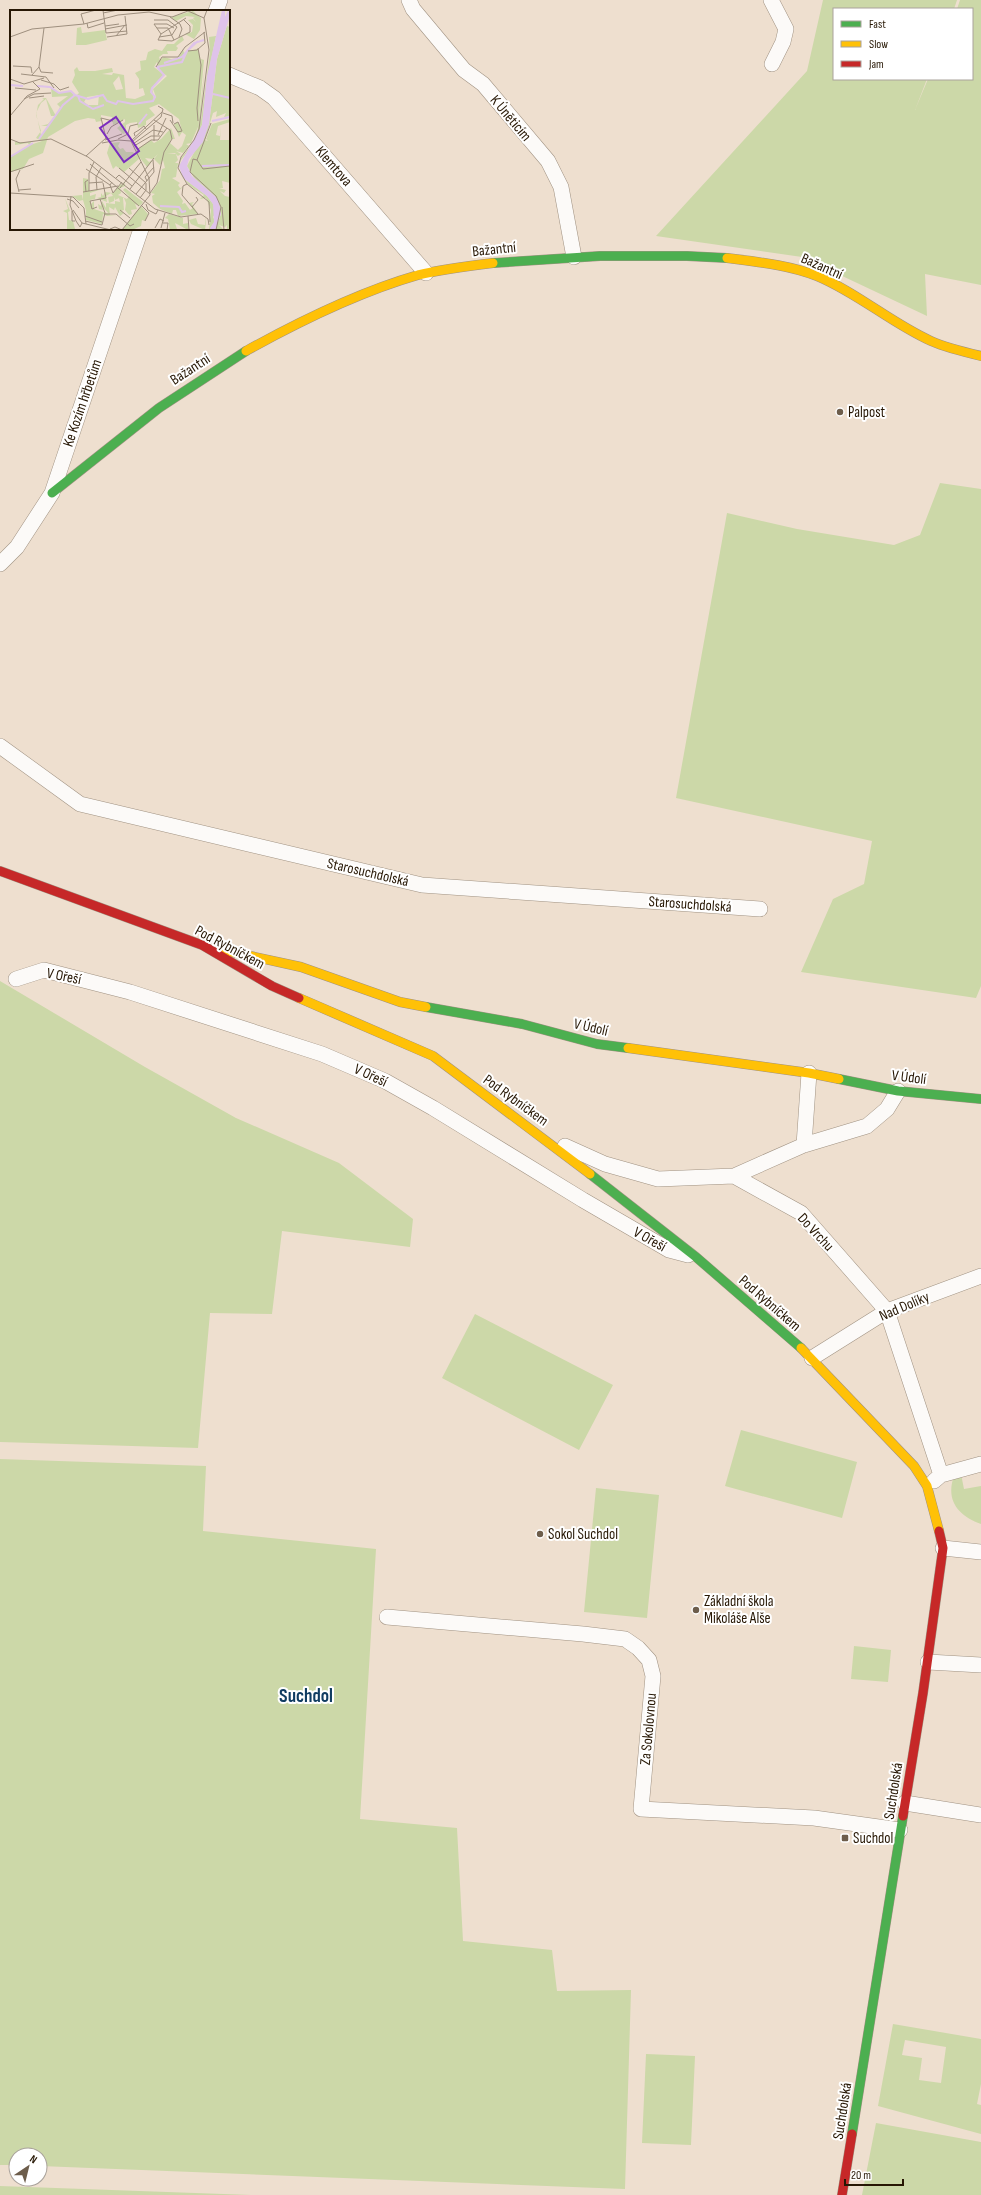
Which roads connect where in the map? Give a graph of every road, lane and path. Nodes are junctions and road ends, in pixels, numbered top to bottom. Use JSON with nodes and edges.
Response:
{"nodes":[{"id":1,"x":220,"y":0,"type":"edge"},
{"id":2,"x":409,"y":0,"type":"edge"},
{"id":3,"x":771,"y":0,"type":"edge"},
{"id":4,"x":216,"y":10,"type":"edge"},
{"id":5,"x":772,"y":64,"type":"dead end"},
{"id":6,"x":230,"y":75,"type":"edge"},
{"id":7,"x":141,"y":230,"type":"edge"},
{"id":8,"x":574,"y":257,"type":"junction"},
{"id":9,"x":426,"y":274,"type":"junction"},
{"id":10,"x":981,"y":356,"type":"edge"},
{"id":11,"x":52,"y":493,"type":"junction"},
{"id":12,"x":0,"y":564,"type":"edge"},
{"id":13,"x":0,"y":746,"type":"edge"},
{"id":14,"x":0,"y":871,"type":"edge"},
{"id":15,"x":760,"y":909,"type":"dead end"},
{"id":16,"x":202,"y":945,"type":"junction"},
{"id":17,"x":16,"y":979,"type":"dead end"},
{"id":18,"x":809,"y":1073,"type":"junction"},
{"id":19,"x":898,"y":1091,"type":"junction"},
{"id":20,"x":981,"y":1099,"type":"edge"},
{"id":21,"x":540,"y":1135,"type":"junction"},
{"id":22,"x":804,"y":1145,"type":"junction"},
{"id":23,"x":734,"y":1176,"type":"junction"},
{"id":24,"x":696,"y":1257,"type":"junction"},
{"id":25,"x":981,"y":1276,"type":"edge"},
{"id":26,"x":887,"y":1311,"type":"junction"},
{"id":27,"x":812,"y":1358,"type":"junction"},
{"id":28,"x":981,"y":1464,"type":"edge"},
{"id":29,"x":941,"y":1475,"type":"junction"},
{"id":30,"x":927,"y":1486,"type":"junction"},
{"id":31,"x":943,"y":1548,"type":"junction"},
{"id":32,"x":981,"y":1552,"type":"edge"},
{"id":33,"x":387,"y":1618,"type":"dead end"},
{"id":34,"x":928,"y":1662,"type":"junction"},
{"id":35,"x":981,"y":1664,"type":"edge"},
{"id":36,"x":905,"y":1803,"type":"junction"},
{"id":37,"x":981,"y":1815,"type":"edge"},
{"id":38,"x":900,"y":1830,"type":"junction"},
{"id":39,"x":842,"y":2195,"type":"edge"}],
"edges":[{"from":1,"to":4,"type":"street"},
{"from":2,"to":8,"type":"street","name":"K Úněticím"},
{"from":3,"to":5,"type":"street"},
{"from":6,"to":9,"type":"street","name":"Klemtova"},
{"from":7,"to":11,"type":"street","name":"Ke Kozím hřbetům"},
{"from":8,"to":9,"type":"street","name":"Bažantní"},
{"from":8,"to":10,"type":"street","name":"Bažantní"},
{"from":9,"to":11,"type":"street","name":"Bažantní"},
{"from":11,"to":12,"type":"street","name":"Ke Kozím hřbetům"},
{"from":13,"to":15,"type":"street","name":"Starosuchdolská"},
{"from":14,"to":16,"type":"street","name":"Pod Rybníčkem"},
{"from":16,"to":18,"type":"street","name":"V Údolí"},
{"from":16,"to":21,"type":"street","name":"Pod Rybníčkem"},
{"from":17,"to":24,"type":"street","name":"V Ořeší"},
{"from":18,"to":19,"type":"street","name":"V Údolí"},
{"from":18,"to":22,"type":"street"},
{"from":19,"to":20,"type":"street","name":"V Údolí"},
{"from":19,"to":22,"type":"street"},
{"from":21,"to":23,"type":"street"},
{"from":21,"to":24,"type":"street","name":"Pod Rybníčkem"},
{"from":22,"to":23,"type":"street"},
{"from":23,"to":26,"type":"street","name":"Do Vrchu"},
{"from":24,"to":27,"type":"street","name":"Pod Rybníčkem"},
{"from":25,"to":26,"type":"street","name":"Nad Dolíky"},
{"from":26,"to":27,"type":"street","name":"Nad Dolíky"},
{"from":26,"to":29,"type":"street","name":"Do Vrchu"},
{"from":27,"to":30,"type":"street","name":"Pod Rybníčkem"},
{"from":28,"to":29,"type":"street"},
{"from":29,"to":30,"type":"street"},
{"from":30,"to":31,"type":"street","name":"Suchdolská"},
{"from":31,"to":32,"type":"street"},
{"from":31,"to":34,"type":"street","name":"Suchdolská"},
{"from":33,"to":38,"type":"street","name":"Za Sokolovnou"},
{"from":34,"to":35,"type":"street"},
{"from":34,"to":36,"type":"street","name":"Suchdolská"},
{"from":36,"to":37,"type":"street"},
{"from":36,"to":38,"type":"street","name":"Suchdolská"},
{"from":38,"to":39,"type":"street","name":"Suchdolská"}]}
